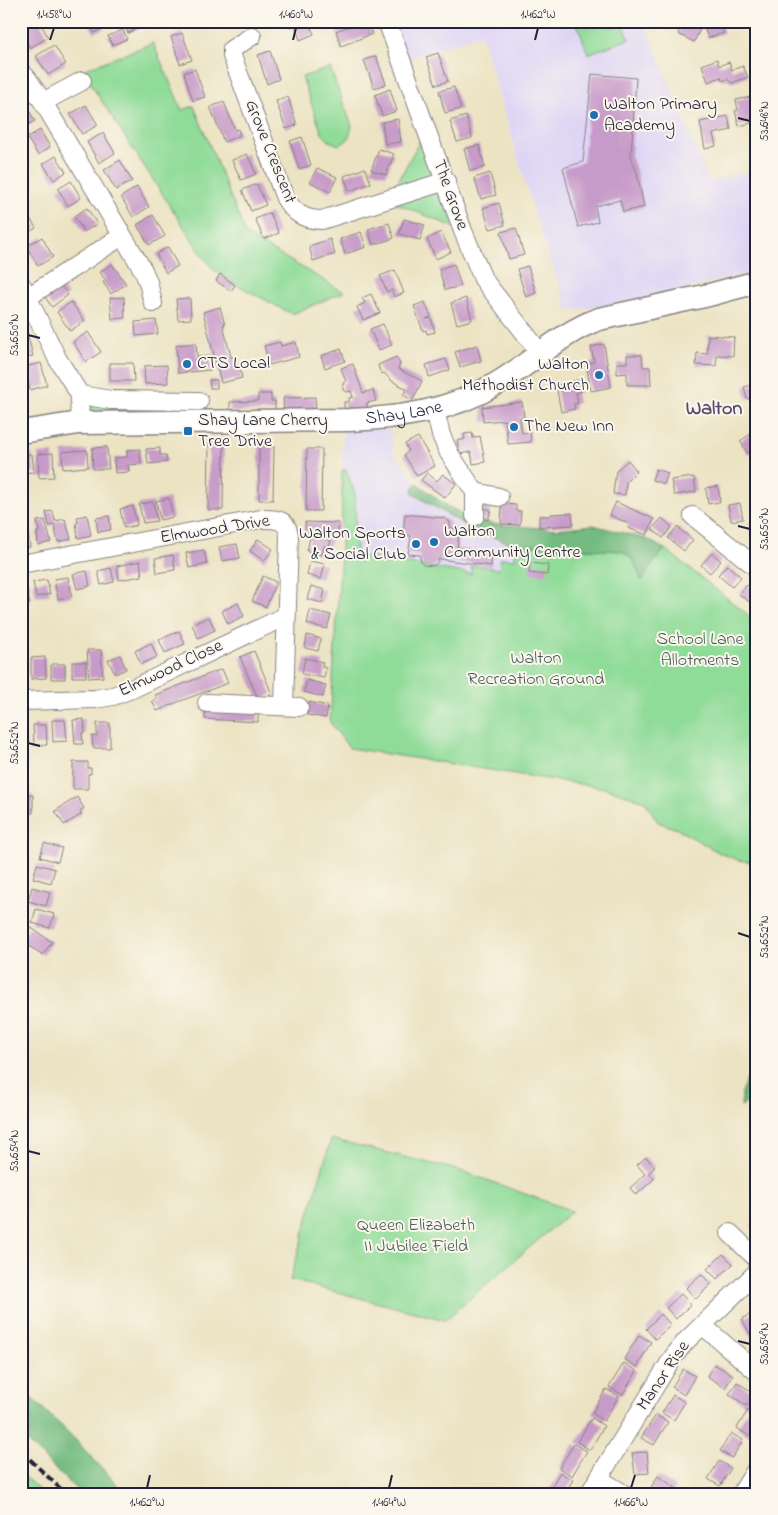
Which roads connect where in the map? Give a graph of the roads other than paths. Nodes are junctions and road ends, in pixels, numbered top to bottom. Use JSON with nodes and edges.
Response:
{"nodes":[{"id":1,"x":387,"y":21,"type":"edge"},
{"id":2,"x":252,"y":36,"type":"dead end"},
{"id":3,"x":21,"y":72,"type":"edge"},
{"id":4,"x":82,"y":81,"type":"dead end"},
{"id":5,"x":43,"y":102,"type":"junction"},
{"id":6,"x":446,"y":182,"type":"junction"},
{"id":7,"x":122,"y":236,"type":"junction"},
{"id":8,"x":757,"y":282,"type":"edge"},
{"id":9,"x":25,"y":291,"type":"edge"},
{"id":10,"x":152,"y":303,"type":"dead end"},
{"id":11,"x":541,"y":354,"type":"junction"},
{"id":12,"x":80,"y":395,"type":"junction"},
{"id":13,"x":199,"y":401,"type":"dead end"},
{"id":14,"x":435,"y":410,"type":"junction"},
{"id":15,"x":79,"y":423,"type":"junction"},
{"id":16,"x":21,"y":432,"type":"edge"},
{"id":17,"x":475,"y":492,"type":"junction"},
{"id":18,"x":499,"y":497,"type":"dead end"},
{"id":19,"x":475,"y":516,"type":"dead end"},
{"id":20,"x":693,"y":516,"type":"dead end"},
{"id":21,"x":21,"y":564,"type":"edge"},
{"id":22,"x":757,"y":568,"type":"edge"},
{"id":23,"x":286,"y":616,"type":"junction"},
{"id":24,"x":21,"y":701,"type":"edge"},
{"id":25,"x":206,"y":703,"type":"dead end"},
{"id":26,"x":730,"y":1233,"type":"dead end"},
{"id":27,"x":757,"y":1259,"type":"edge"},
{"id":28,"x":757,"y":1272,"type":"edge"},
{"id":29,"x":702,"y":1325,"type":"junction"},
{"id":30,"x":757,"y":1372,"type":"edge"},
{"id":31,"x":757,"y":1468,"type":"edge"},
{"id":32,"x":599,"y":1479,"type":"junction"},
{"id":33,"x":589,"y":1494,"type":"edge"},
{"id":34,"x":624,"y":1494,"type":"edge"},
{"id":35,"x":741,"y":1494,"type":"edge"}],
"edges":[{"from":1,"to":6,"type":"street","name":"The Grove"},
{"from":2,"to":6,"type":"street","name":"Grove Crescent"},
{"from":3,"to":5,"type":"street"},
{"from":4,"to":5,"type":"street"},
{"from":5,"to":7,"type":"street"},
{"from":6,"to":11,"type":"street","name":"The Grove"},
{"from":7,"to":9,"type":"street"},
{"from":7,"to":10,"type":"street"},
{"from":8,"to":11,"type":"main road","name":"Shay Lane"},
{"from":9,"to":12,"type":"street"},
{"from":11,"to":14,"type":"main road","name":"Shay Lane"},
{"from":12,"to":13,"type":"street"},
{"from":12,"to":15,"type":"street"},
{"from":14,"to":15,"type":"main road","name":"Shay Lane"},
{"from":14,"to":17,"type":"street"},
{"from":15,"to":16,"type":"main road","name":"Shay Lane"},
{"from":17,"to":18,"type":"street"},
{"from":17,"to":19,"type":"street"},
{"from":20,"to":22,"type":"street"},
{"from":21,"to":23,"type":"street","name":"Elmwood Drive"},
{"from":23,"to":24,"type":"street","name":"Elmwood Close"},
{"from":23,"to":25,"type":"street","name":"Elmwood Drive"},
{"from":26,"to":27,"type":"street"},
{"from":28,"to":29,"type":"street","name":"Manor Rise"},
{"from":29,"to":30,"type":"street"},
{"from":29,"to":32,"type":"street","name":"Manor Rise"},
{"from":31,"to":35,"type":"street"},
{"from":32,"to":33,"type":"street","name":"Manor Rise"},
{"from":32,"to":34,"type":"street"}]}
